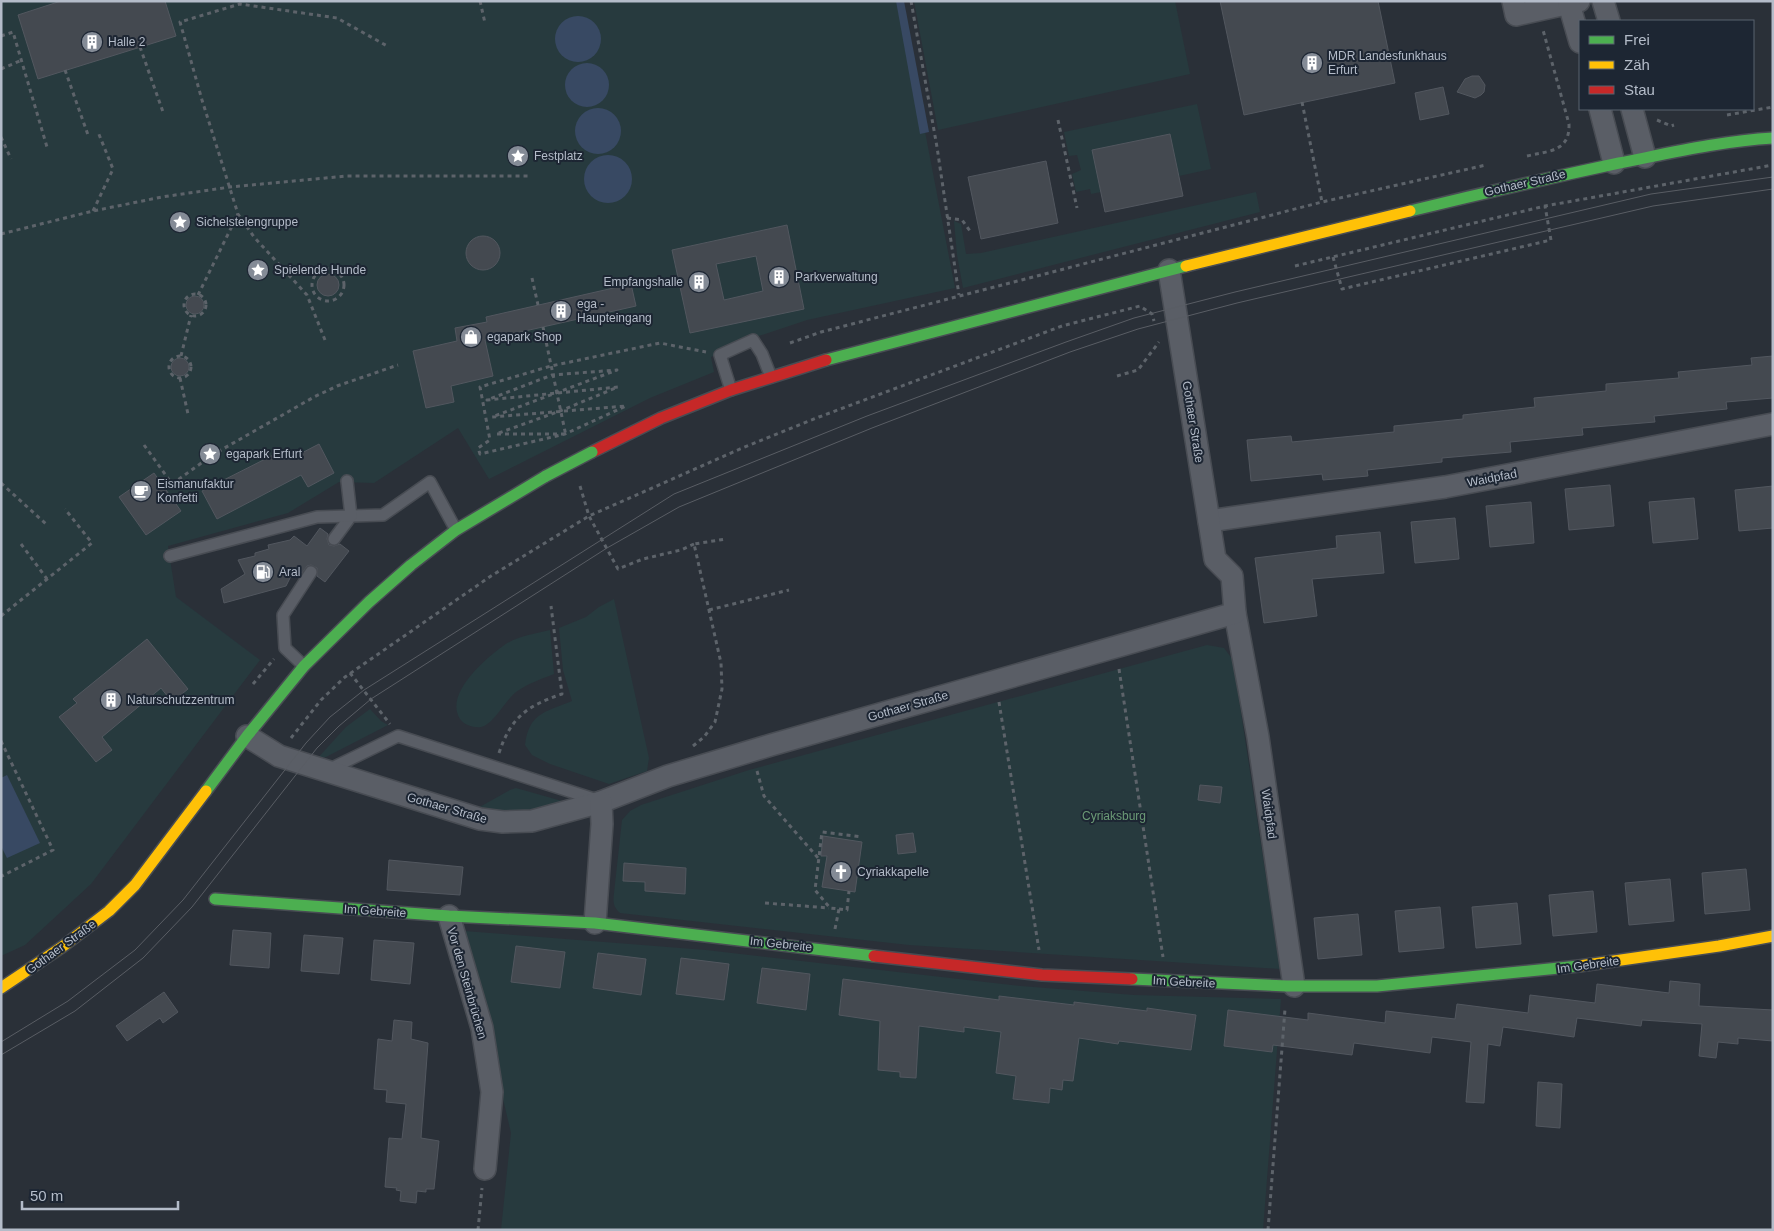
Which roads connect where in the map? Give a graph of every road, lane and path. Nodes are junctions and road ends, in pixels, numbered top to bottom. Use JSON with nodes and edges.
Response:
{"nodes":[{"id":1,"x":480,"y":1,"type":"edge"},
{"id":2,"x":911,"y":1,"type":"edge"},
{"id":3,"x":1513,"y":1,"type":"edge"},
{"id":4,"x":1603,"y":1,"type":"edge"},
{"id":5,"x":1574,"y":2,"type":"edge"},
{"id":6,"x":1537,"y":10,"type":"junction"},
{"id":7,"x":1609,"y":20,"type":"edge"},
{"id":8,"x":485,"y":22,"type":"dead end"},
{"id":9,"x":1579,"y":35,"type":"edge"},
{"id":10,"x":1,"y":36,"type":"edge"},
{"id":11,"x":140,"y":47,"type":"dead end"},
{"id":12,"x":388,"y":47,"type":"dead end"},
{"id":13,"x":22,"y":60,"type":"junction"},
{"id":14,"x":1,"y":69,"type":"edge"},
{"id":15,"x":65,"y":70,"type":"dead end"},
{"id":16,"x":1302,"y":102,"type":"dead end"},
{"id":17,"x":1773,"y":107,"type":"edge"},
{"id":18,"x":1600,"y":110,"type":"edge"},
{"id":19,"x":1632,"y":110,"type":"edge"},
{"id":20,"x":163,"y":112,"type":"dead end"},
{"id":21,"x":1726,"y":115,"type":"dead end"},
{"id":22,"x":1654,"y":118,"type":"dead end"},
{"id":23,"x":1058,"y":120,"type":"dead end"},
{"id":24,"x":1680,"y":124,"type":"dead end"},
{"id":25,"x":1773,"y":128,"type":"edge"},
{"id":26,"x":98,"y":132,"type":"dead end"},
{"id":27,"x":88,"y":135,"type":"dead end"},
{"id":28,"x":1,"y":137,"type":"edge"},
{"id":29,"x":1773,"y":138,"type":"edge"},
{"id":30,"x":1738,"y":140,"type":"junction"},
{"id":31,"x":47,"y":147,"type":"dead end"},
{"id":32,"x":1520,"y":157,"type":"dead end"},
{"id":33,"x":1645,"y":157,"type":"junction"},
{"id":34,"x":11,"y":159,"type":"dead end"},
{"id":35,"x":1492,"y":164,"type":"dead end"},
{"id":36,"x":1614,"y":164,"type":"junction"},
{"id":37,"x":1773,"y":165,"type":"edge"},
{"id":38,"x":528,"y":176,"type":"dead end"},
{"id":39,"x":230,"y":187,"type":"junction"},
{"id":40,"x":1322,"y":202,"type":"junction"},
{"id":41,"x":1545,"y":206,"type":"junction"},
{"id":42,"x":1077,"y":208,"type":"dead end"},
{"id":43,"x":93,"y":211,"type":"junction"},
{"id":44,"x":238,"y":214,"type":"junction"},
{"id":45,"x":947,"y":218,"type":"junction"},
{"id":46,"x":970,"y":231,"type":"dead end"},
{"id":47,"x":1,"y":234,"type":"edge"},
{"id":48,"x":1113,"y":256,"type":"dead end"},
{"id":49,"x":1333,"y":257,"type":"junction"},
{"id":50,"x":1286,"y":268,"type":"dead end"},
{"id":51,"x":1169,"y":270,"type":"junction"},
{"id":52,"x":532,"y":278,"type":"dead end"},
{"id":53,"x":314,"y":291,"type":"junction"},
{"id":54,"x":198,"y":295,"type":"junction"},
{"id":55,"x":308,"y":295,"type":"junction"},
{"id":56,"x":959,"y":295,"type":"dead end"},
{"id":57,"x":538,"y":305,"type":"dead end"},
{"id":58,"x":191,"y":315,"type":"junction"},
{"id":59,"x":1156,"y":325,"type":"dead end"},
{"id":60,"x":542,"y":327,"type":"dead end"},
{"id":61,"x":325,"y":340,"type":"dead end"},
{"id":62,"x":1159,"y":341,"type":"dead end"},
{"id":63,"x":720,"y":355,"type":"junction"},
{"id":64,"x":181,"y":356,"type":"junction"},
{"id":65,"x":398,"y":365,"type":"dead end"},
{"id":66,"x":551,"y":366,"type":"junction"},
{"id":67,"x":552,"y":375,"type":"junction"},
{"id":68,"x":1117,"y":376,"type":"dead end"},
{"id":69,"x":180,"y":378,"type":"junction"},
{"id":70,"x":771,"y":378,"type":"junction"},
{"id":71,"x":732,"y":390,"type":"junction"},
{"id":72,"x":556,"y":393,"type":"junction"},
{"id":73,"x":560,"y":411,"type":"junction"},
{"id":74,"x":188,"y":414,"type":"dead end"},
{"id":75,"x":1773,"y":424,"type":"edge"},
{"id":76,"x":565,"y":434,"type":"junction"},
{"id":77,"x":567,"y":440,"type":"dead end"},
{"id":78,"x":144,"y":445,"type":"dead end"},
{"id":79,"x":347,"y":481,"type":"dead end"},
{"id":80,"x":579,"y":481,"type":"dead end"},
{"id":81,"x":1,"y":483,"type":"edge"},
{"id":82,"x":64,"y":509,"type":"dead end"},
{"id":83,"x":351,"y":516,"type":"junction"},
{"id":84,"x":589,"y":516,"type":"junction"},
{"id":85,"x":1209,"y":521,"type":"junction"},
{"id":86,"x":46,"y":524,"type":"dead end"},
{"id":87,"x":456,"y":530,"type":"junction"},
{"id":88,"x":334,"y":539,"type":"dead end"},
{"id":89,"x":726,"y":539,"type":"dead end"},
{"id":90,"x":21,"y":544,"type":"dead end"},
{"id":91,"x":694,"y":544,"type":"junction"},
{"id":92,"x":170,"y":556,"type":"dead end"},
{"id":93,"x":311,"y":572,"type":"dead end"},
{"id":94,"x":47,"y":579,"type":"junction"},
{"id":95,"x":789,"y":590,"type":"dead end"},
{"id":96,"x":551,"y":606,"type":"dead end"},
{"id":97,"x":709,"y":610,"type":"junction"},
{"id":98,"x":1235,"y":613,"type":"junction"},
{"id":99,"x":1,"y":616,"type":"edge"},
{"id":100,"x":285,"y":648,"type":"junction"},
{"id":101,"x":304,"y":666,"type":"junction"},
{"id":102,"x":1119,"y":669,"type":"dead end"},
{"id":103,"x":350,"y":673,"type":"junction"},
{"id":104,"x":253,"y":684,"type":"dead end"},
{"id":105,"x":999,"y":702,"type":"dead end"},
{"id":106,"x":247,"y":736,"type":"junction"},
{"id":107,"x":398,"y":736,"type":"junction"},
{"id":108,"x":1,"y":742,"type":"edge"},
{"id":109,"x":288,"y":742,"type":"dead end"},
{"id":110,"x":691,"y":748,"type":"dead end"},
{"id":111,"x":493,"y":767,"type":"junction"},
{"id":112,"x":757,"y":769,"type":"dead end"},
{"id":113,"x":327,"y":771,"type":"junction"},
{"id":114,"x":601,"y":802,"type":"junction"},
{"id":115,"x":862,"y":837,"type":"dead end"},
{"id":116,"x":818,"y":859,"type":"junction"},
{"id":117,"x":2,"y":876,"type":"edge"},
{"id":118,"x":849,"y":891,"type":"dead end"},
{"id":119,"x":215,"y":899,"type":"dead end"},
{"id":120,"x":765,"y":903,"type":"dead end"},
{"id":121,"x":830,"y":908,"type":"junction"},
{"id":122,"x":839,"y":909,"type":"junction"},
{"id":123,"x":449,"y":916,"type":"junction"},
{"id":124,"x":595,"y":923,"type":"junction"},
{"id":125,"x":836,"y":928,"type":"dead end"},
{"id":126,"x":1773,"y":936,"type":"edge"},
{"id":127,"x":1040,"y":953,"type":"dead end"},
{"id":128,"x":1163,"y":962,"type":"dead end"},
{"id":129,"x":1290,"y":986,"type":"junction"},
{"id":130,"x":1,"y":988,"type":"edge"},
{"id":131,"x":486,"y":1169,"type":"joint"},
{"id":132,"x":478,"y":1230,"type":"edge"},
{"id":133,"x":1268,"y":1230,"type":"edge"}],
"edges":[{"from":1,"to":8,"type":"path"},
{"from":2,"to":45,"type":"path"},
{"from":3,"to":6,"type":"street"},
{"from":4,"to":7,"type":"street"},
{"from":5,"to":6,"type":"street"},
{"from":5,"to":9,"type":"street"},
{"from":6,"to":32,"type":"path"},
{"from":10,"to":13,"type":"path"},
{"from":11,"to":20,"type":"path"},
{"from":12,"to":39,"type":"path"},
{"from":13,"to":14,"type":"path"},
{"from":13,"to":31,"type":"path"},
{"from":15,"to":27,"type":"path"},
{"from":16,"to":40,"type":"path"},
{"from":17,"to":21,"type":"path"},
{"from":18,"to":36,"type":"street"},
{"from":19,"to":33,"type":"street"},
{"from":22,"to":24,"type":"path"},
{"from":23,"to":42,"type":"path"},
{"from":25,"to":30,"type":"main road","name":"Gothaer Straße"},
{"from":26,"to":43,"type":"path"},
{"from":28,"to":34,"type":"path"},
{"from":29,"to":30,"type":"main road","name":"Gothaer Straße"},
{"from":30,"to":33,"type":"main road","name":"Gothaer Straße"},
{"from":33,"to":36,"type":"main road","name":"Gothaer Straße"},
{"from":35,"to":40,"type":"path"},
{"from":36,"to":51,"type":"main road","name":"Gothaer Straße"},
{"from":37,"to":41,"type":"path"},
{"from":38,"to":39,"type":"path"},
{"from":39,"to":43,"type":"path"},
{"from":39,"to":44,"type":"path"},
{"from":40,"to":48,"type":"path"},
{"from":41,"to":49,"type":"path"},
{"from":41,"to":49,"type":"path"},
{"from":43,"to":47,"type":"path"},
{"from":44,"to":54,"type":"path"},
{"from":44,"to":55,"type":"path"},
{"from":45,"to":46,"type":"path"},
{"from":45,"to":56,"type":"path"},
{"from":49,"to":50,"type":"path"},
{"from":51,"to":70,"type":"main road","name":"Gothaer Straße"},
{"from":51,"to":85,"type":"street","name":"Gothaer Straße"},
{"from":52,"to":57,"type":"path"},
{"from":53,"to":53,"type":"path"},
{"from":53,"to":55,"type":"path"},
{"from":54,"to":58,"type":"path"},
{"from":54,"to":58,"type":"path"},
{"from":55,"to":61,"type":"path"},
{"from":58,"to":64,"type":"path"},
{"from":59,"to":84,"type":"path"},
{"from":60,"to":66,"type":"path"},
{"from":62,"to":68,"type":"path"},
{"from":63,"to":66,"type":"path"},
{"from":63,"to":70,"type":"lane"},
{"from":63,"to":71,"type":"lane"},
{"from":64,"to":69,"type":"path"},
{"from":64,"to":69,"type":"path"},
{"from":65,"to":78,"type":"path"},
{"from":66,"to":67,"type":"path"},
{"from":66,"to":76,"type":"path"},
{"from":67,"to":72,"type":"path"},
{"from":67,"to":72,"type":"path"},
{"from":67,"to":72,"type":"path"},
{"from":69,"to":74,"type":"path"},
{"from":70,"to":71,"type":"main road","name":"Gothaer Straße"},
{"from":71,"to":87,"type":"main road","name":"Gothaer Straße","bridge":true},
{"from":72,"to":73,"type":"path"},
{"from":72,"to":73,"type":"path"},
{"from":72,"to":73,"type":"path"},
{"from":73,"to":76,"type":"path"},
{"from":73,"to":76,"type":"path"},
{"from":73,"to":76,"type":"path"},
{"from":75,"to":85,"type":"street","name":"Waidpfad"},
{"from":76,"to":77,"type":"path"},
{"from":79,"to":83,"type":"lane"},
{"from":80,"to":84,"type":"path"},
{"from":81,"to":86,"type":"path"},
{"from":82,"to":94,"type":"path"},
{"from":83,"to":87,"type":"lane"},
{"from":83,"to":88,"type":"lane"},
{"from":83,"to":92,"type":"lane"},
{"from":84,"to":91,"type":"path"},
{"from":84,"to":103,"type":"path"},
{"from":85,"to":98,"type":"street","name":"Gothaer Straße"},
{"from":87,"to":101,"type":"main road","name":"Gothaer Straße"},
{"from":89,"to":91,"type":"path"},
{"from":90,"to":94,"type":"path"},
{"from":91,"to":97,"type":"path"},
{"from":93,"to":100,"type":"lane"},
{"from":94,"to":99,"type":"path"},
{"from":95,"to":97,"type":"path"},
{"from":96,"to":111,"type":"path"},
{"from":97,"to":110,"type":"path"},
{"from":98,"to":114,"type":"street","name":"Gothaer Straße"},
{"from":98,"to":129,"type":"street","name":"Waidpfad"},
{"from":100,"to":101,"type":"lane"},
{"from":100,"to":104,"type":"path"},
{"from":101,"to":106,"type":"main road","name":"Gothaer Straße"},
{"from":102,"to":128,"type":"path"},
{"from":103,"to":107,"type":"path"},
{"from":103,"to":109,"type":"path"},
{"from":105,"to":127,"type":"path"},
{"from":106,"to":113,"type":"street","name":"Gothaer Straße"},
{"from":106,"to":130,"type":"main road","name":"Gothaer Straße"},
{"from":107,"to":111,"type":"lane"},
{"from":107,"to":113,"type":"lane"},
{"from":108,"to":117,"type":"path"},
{"from":111,"to":114,"type":"lane"},
{"from":112,"to":116,"type":"path"},
{"from":113,"to":114,"type":"street","name":"Gothaer Straße"},
{"from":114,"to":124,"type":"street"},
{"from":115,"to":116,"type":"path"},
{"from":116,"to":121,"type":"path"},
{"from":118,"to":122,"type":"path"},
{"from":119,"to":123,"type":"main road","name":"Im Gebreite"},
{"from":120,"to":121,"type":"path"},
{"from":121,"to":122,"type":"path"},
{"from":122,"to":125,"type":"path"},
{"from":123,"to":124,"type":"main road","name":"Im Gebreite"},
{"from":123,"to":131,"type":"street","name":"Vor den Steinbrüchen"},
{"from":124,"to":129,"type":"main road","name":"Im Gebreite"},
{"from":126,"to":129,"type":"main road","name":"Im Gebreite"},
{"from":129,"to":133,"type":"path"},
{"from":131,"to":132,"type":"path"}]}
